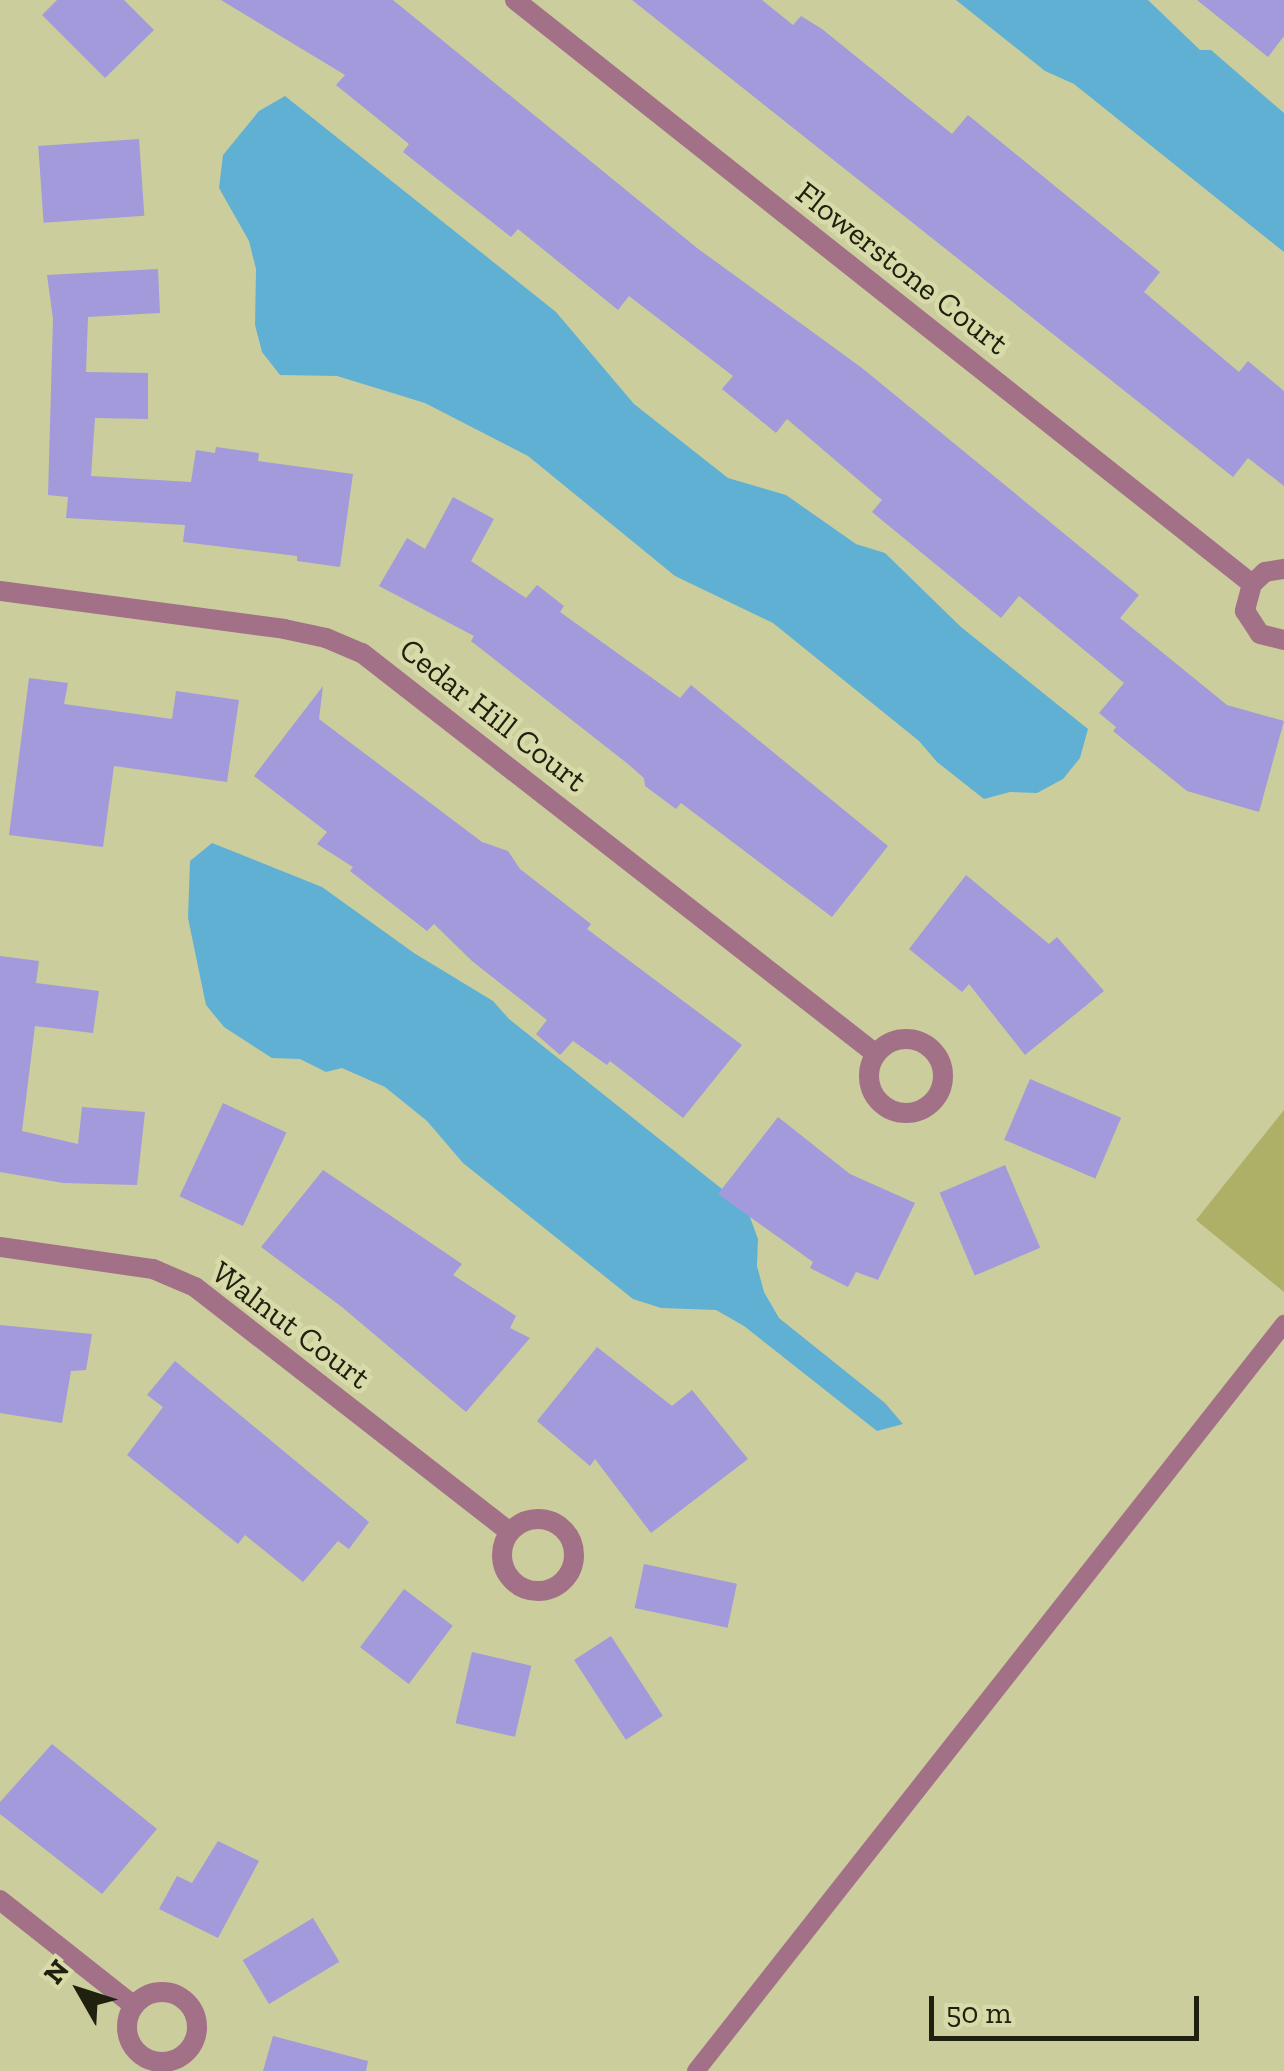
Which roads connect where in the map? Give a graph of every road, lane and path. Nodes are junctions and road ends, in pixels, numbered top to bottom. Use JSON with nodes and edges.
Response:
{"nodes":[{"id":1,"x":515,"y":0,"type":"edge"},
{"id":2,"x":1284,"y":568,"type":"edge"},
{"id":3,"x":1252,"y":584,"type":"junction"},
{"id":4,"x":0,"y":592,"type":"edge"},
{"id":5,"x":1284,"y":640,"type":"edge"},
{"id":6,"x":876,"y":1054,"type":"dead end"},
{"id":7,"x":0,"y":1247,"type":"edge"},
{"id":8,"x":1284,"y":1324,"type":"edge"},
{"id":9,"x":510,"y":1532,"type":"dead end"},
{"id":10,"x":0,"y":1900,"type":"edge"},
{"id":11,"x":134,"y":2006,"type":"dead end"},
{"id":12,"x":696,"y":2071,"type":"edge"}],
"edges":[{"from":1,"to":3,"type":"street","name":"Flowerstone Court"},
{"from":2,"to":3,"type":"street"},
{"from":3,"to":5,"type":"street"},
{"from":4,"to":6,"type":"street","name":"Cedar Hill Court"},
{"from":7,"to":9,"type":"street","name":"Walnut Court"},
{"from":8,"to":12,"type":"lane"},
{"from":10,"to":11,"type":"street"}]}
